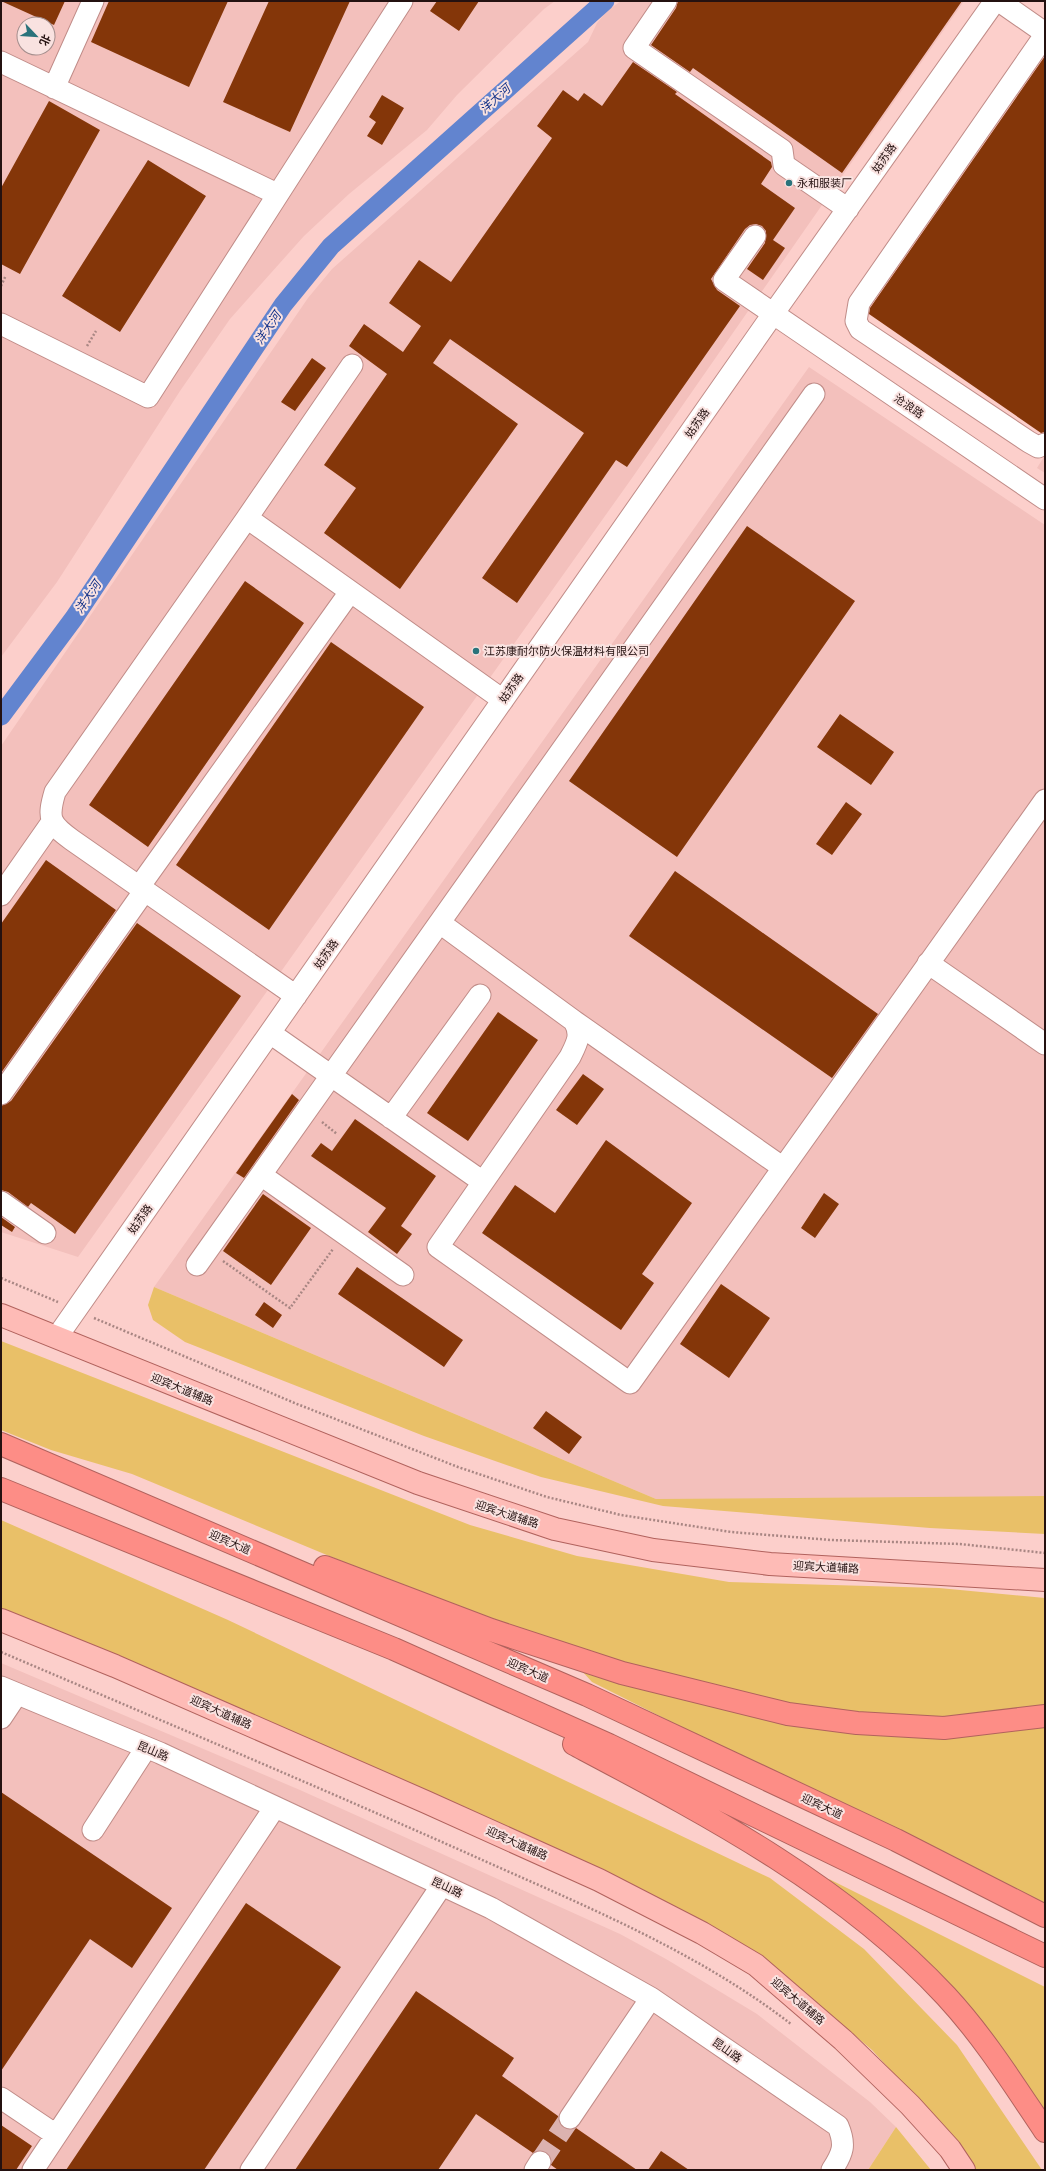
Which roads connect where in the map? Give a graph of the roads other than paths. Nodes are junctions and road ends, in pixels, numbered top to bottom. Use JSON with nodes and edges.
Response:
{"nodes":[{"id":1,"x":93,"y":1,"type":"edge"},
{"id":2,"x":402,"y":1,"type":"edge"},
{"id":3,"x":666,"y":1,"type":"edge"},
{"id":4,"x":995,"y":1,"type":"edge"},
{"id":5,"x":999,"y":1,"type":"edge"},
{"id":6,"x":1045,"y":34,"type":"edge"},
{"id":7,"x":1,"y":62,"type":"edge"},
{"id":8,"x":54,"y":88,"type":"junction"},
{"id":9,"x":277,"y":194,"type":"junction"},
{"id":10,"x":848,"y":209,"type":"junction"},
{"id":11,"x":756,"y":236,"type":"dead end"},
{"id":12,"x":773,"y":314,"type":"junction"},
{"id":13,"x":1,"y":324,"type":"edge"},
{"id":14,"x":352,"y":365,"type":"dead end"},
{"id":15,"x":814,"y":394,"type":"dead end"},
{"id":16,"x":1045,"y":444,"type":"edge"},
{"id":17,"x":1042,"y":491,"type":"edge"},
{"id":18,"x":247,"y":518,"type":"junction"},
{"id":19,"x":350,"y":592,"type":"junction"},
{"id":20,"x":503,"y":700,"type":"junction"},
{"id":21,"x":1045,"y":800,"type":"edge"},
{"id":22,"x":52,"y":822,"type":"junction"},
{"id":23,"x":142,"y":889,"type":"junction"},
{"id":24,"x":1,"y":896,"type":"edge"},
{"id":25,"x":440,"y":923,"type":"junction"},
{"id":26,"x":928,"y":963,"type":"junction"},
{"id":27,"x":480,"y":995,"type":"dead end"},
{"id":28,"x":296,"y":996,"type":"junction"},
{"id":29,"x":574,"y":1020,"type":"junction"},
{"id":30,"x":270,"y":1033,"type":"junction"},
{"id":31,"x":1045,"y":1044,"type":"edge"},
{"id":32,"x":331,"y":1076,"type":"junction"},
{"id":33,"x":1,"y":1094,"type":"edge"},
{"id":34,"x":391,"y":1118,"type":"junction"},
{"id":35,"x":782,"y":1167,"type":"junction"},
{"id":36,"x":261,"y":1175,"type":"junction"},
{"id":37,"x":483,"y":1182,"type":"junction"},
{"id":38,"x":1,"y":1202,"type":"edge"},
{"id":39,"x":44,"y":1232,"type":"dead end"},
{"id":40,"x":203,"y":1258,"type":"road end"},
{"id":41,"x":403,"y":1275,"type":"dead end"},
{"id":42,"x":1,"y":1315,"type":"edge"},
{"id":43,"x":57,"y":1338,"type":"junction"},
{"id":44,"x":1,"y":1444,"type":"edge"},
{"id":45,"x":45,"y":1462,"type":"junction"},
{"id":46,"x":1,"y":1489,"type":"edge"},
{"id":47,"x":1045,"y":1580,"type":"edge"},
{"id":48,"x":1,"y":1620,"type":"edge"},
{"id":49,"x":394,"y":1649,"type":"junction"},
{"id":50,"x":9,"y":1691,"type":"edge"},
{"id":51,"x":1045,"y":1716,"type":"edge"},
{"id":52,"x":1,"y":1718,"type":"edge"},
{"id":53,"x":146,"y":1748,"type":"junction"},
{"id":54,"x":275,"y":1807,"type":"junction"},
{"id":55,"x":93,"y":1830,"type":"dead end"},
{"id":56,"x":442,"y":1885,"type":"junction"},
{"id":57,"x":1045,"y":1916,"type":"edge"},
{"id":58,"x":1045,"y":1956,"type":"edge"},
{"id":59,"x":651,"y":1998,"type":"junction"},
{"id":60,"x":1,"y":2098,"type":"edge"},
{"id":61,"x":570,"y":2118,"type":"tunnel mouth"},
{"id":62,"x":1045,"y":2131,"type":"edge"},
{"id":63,"x":56,"y":2135,"type":"junction"},
{"id":64,"x":837,"y":2163,"type":"edge"},
{"id":65,"x":33,"y":2170,"type":"edge"},
{"id":66,"x":251,"y":2170,"type":"edge"},
{"id":67,"x":964,"y":2170,"type":"edge"}],
"edges":[{"from":1,"to":8,"type":"street"},
{"from":2,"to":9,"type":"street"},
{"from":3,"to":10,"type":"street"},
{"from":4,"to":10,"type":"street","name":"姑苏路"},
{"from":5,"to":6,"type":"street"},
{"from":6,"to":16,"type":"street"},
{"from":7,"to":8,"type":"street"},
{"from":8,"to":9,"type":"street"},
{"from":9,"to":13,"type":"street"},
{"from":10,"to":12,"type":"street","name":"姑苏路"},
{"from":11,"to":12,"type":"street","name":"沧浪路"},
{"from":12,"to":17,"type":"street","name":"沧浪路"},
{"from":12,"to":20,"type":"street","name":"姑苏路"},
{"from":14,"to":18,"type":"street"},
{"from":15,"to":25,"type":"street"},
{"from":18,"to":19,"type":"street"},
{"from":18,"to":22,"type":"street"},
{"from":19,"to":20,"type":"street"},
{"from":19,"to":23,"type":"street"},
{"from":20,"to":28,"type":"street","name":"姑苏路"},
{"from":21,"to":26,"type":"street"},
{"from":22,"to":23,"type":"street"},
{"from":22,"to":24,"type":"street"},
{"from":23,"to":28,"type":"street"},
{"from":23,"to":33,"type":"street"},
{"from":25,"to":29,"type":"street"},
{"from":25,"to":32,"type":"street"},
{"from":26,"to":31,"type":"street"},
{"from":26,"to":35,"type":"street"},
{"from":27,"to":34,"type":"street"},
{"from":28,"to":30,"type":"street","name":"姑苏路"},
{"from":29,"to":35,"type":"street"},
{"from":29,"to":37,"type":"street"},
{"from":30,"to":32,"type":"street"},
{"from":30,"to":43,"type":"street","name":"姑苏路"},
{"from":32,"to":34,"type":"street"},
{"from":32,"to":36,"type":"street"},
{"from":34,"to":37,"type":"street"},
{"from":35,"to":37,"type":"street"},
{"from":36,"to":40,"type":"street"},
{"from":36,"to":41,"type":"street"},
{"from":38,"to":39,"type":"street"},
{"from":42,"to":43,"type":"main road","name":"迎宾大道辅路"},
{"from":43,"to":47,"type":"main road","name":"迎宾大道辅路"},
{"from":44,"to":45,"type":"highway","name":"迎宾大道"},
{"from":45,"to":51,"type":"highway"},
{"from":45,"to":57,"type":"highway","name":"迎宾大道"},
{"from":46,"to":49,"type":"highway"},
{"from":48,"to":67,"type":"main road","name":"迎宾大道辅路"},
{"from":49,"to":58,"type":"highway"},
{"from":49,"to":62,"type":"highway"},
{"from":50,"to":52,"type":"street"},
{"from":50,"to":53,"type":"street","name":"昆山路"},
{"from":53,"to":54,"type":"street","name":"昆山路"},
{"from":53,"to":55,"type":"street"},
{"from":54,"to":56,"type":"street","name":"昆山路"},
{"from":54,"to":63,"type":"street"},
{"from":56,"to":59,"type":"street","name":"昆山路"},
{"from":56,"to":66,"type":"street"},
{"from":59,"to":61,"type":"street"},
{"from":59,"to":64,"type":"street","name":"昆山路"},
{"from":60,"to":63,"type":"street"},
{"from":63,"to":65,"type":"street"}]}
